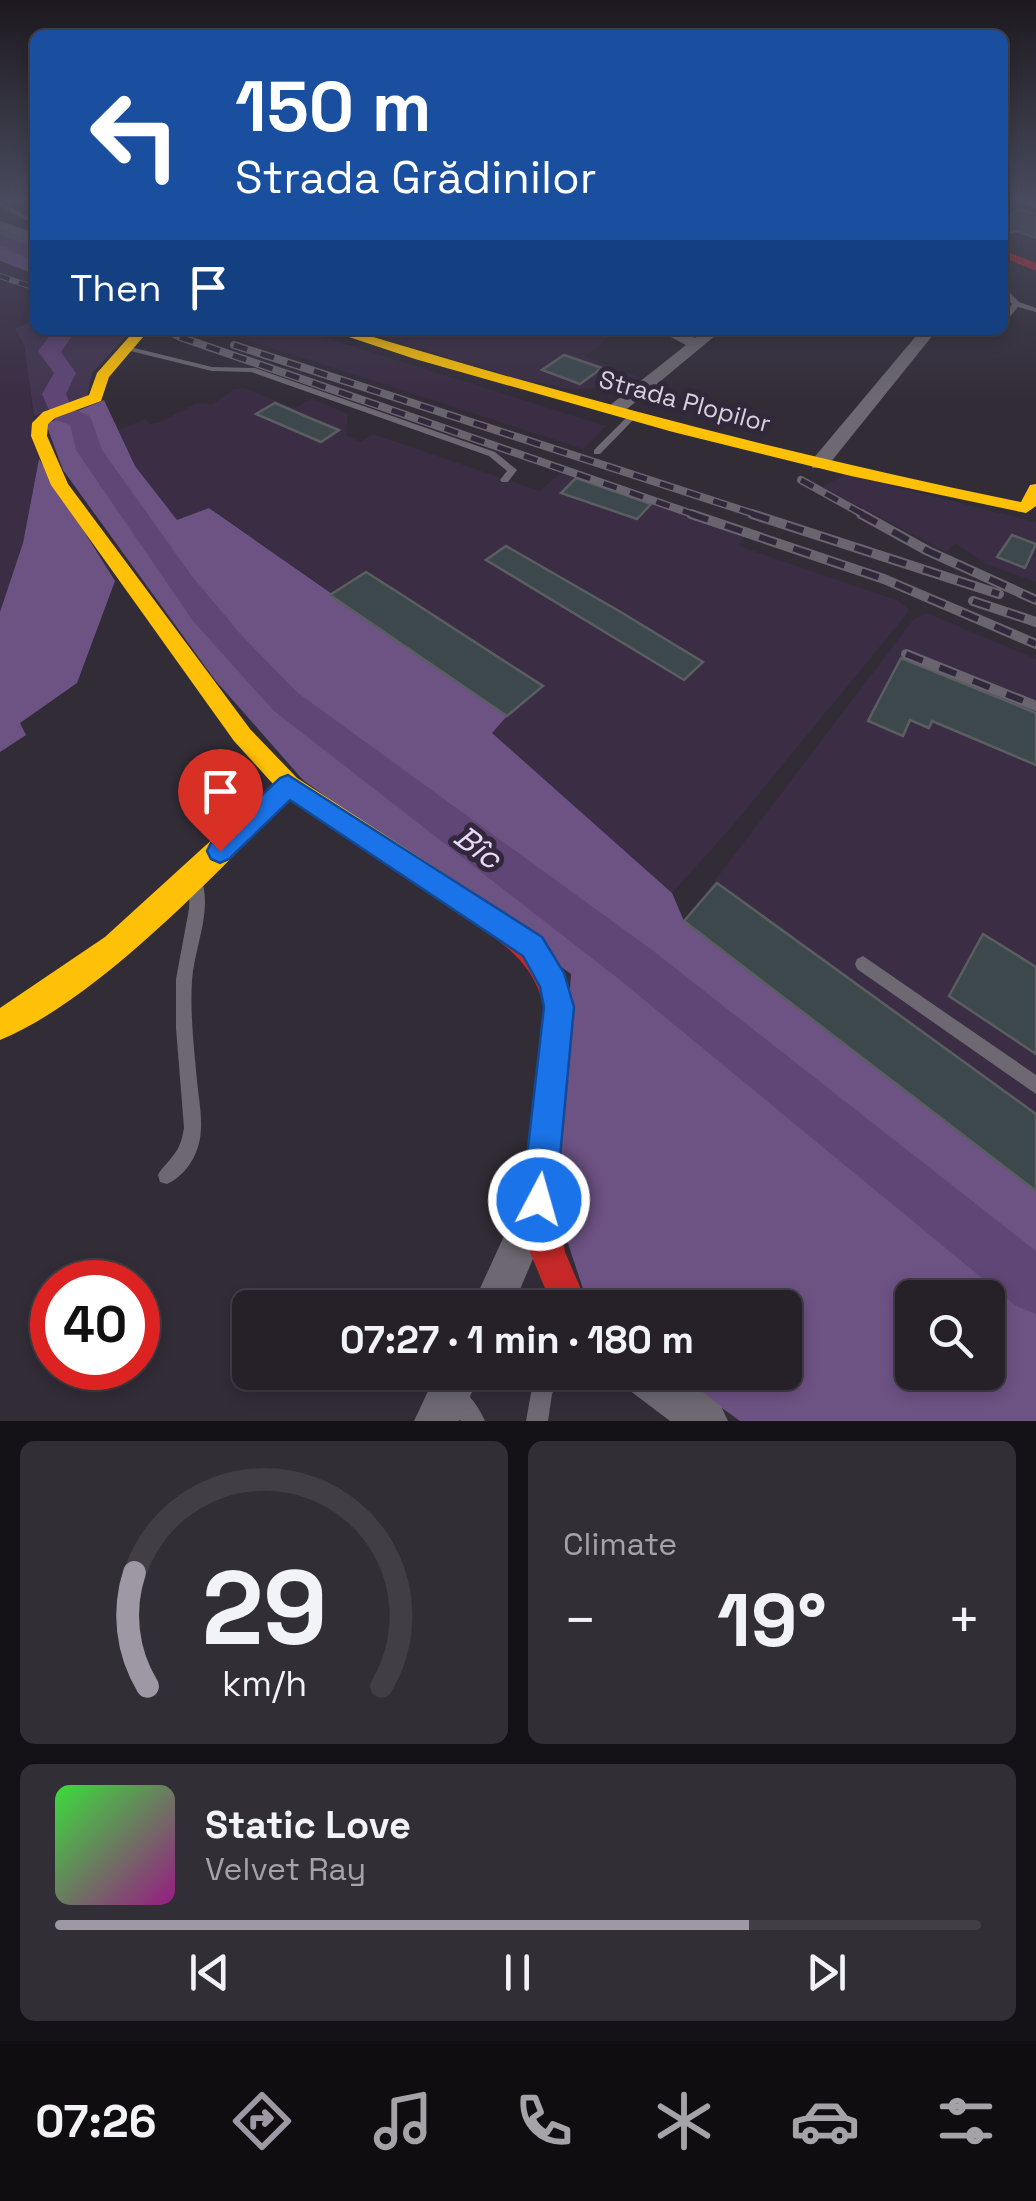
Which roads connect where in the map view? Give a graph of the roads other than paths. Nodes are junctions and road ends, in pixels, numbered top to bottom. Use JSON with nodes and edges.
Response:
{"nodes":[{"id":1,"x":1008,"y":295,"type":"edge"},
{"id":2,"x":1016,"y":304,"type":"junction"},
{"id":3,"x":1036,"y":310,"type":"edge"},
{"id":4,"x":1008,"y":316,"type":"edge"},
{"id":5,"x":137,"y":335,"type":"edge"},
{"id":6,"x":351,"y":335,"type":"edge"},
{"id":7,"x":675,"y":335,"type":"edge"},
{"id":8,"x":708,"y":335,"type":"edge"},
{"id":9,"x":924,"y":335,"type":"edge"},
{"id":10,"x":696,"y":344,"type":"junction"},
{"id":11,"x":125,"y":347,"type":"junction"},
{"id":12,"x":624,"y":412,"type":"junction"},
{"id":13,"x":597,"y":452,"type":"dead end"},
{"id":14,"x":819,"y":464,"type":"junction"},
{"id":15,"x":506,"y":480,"type":"dead end"},
{"id":16,"x":1033,"y":496,"type":"edge"},
{"id":17,"x":288,"y":786,"type":"junction"},
{"id":18,"x":197,"y":873,"type":"junction"},
{"id":19,"x":863,"y":964,"type":"dead end"},
{"id":20,"x":0,"y":1026,"type":"edge"},
{"id":21,"x":1036,"y":1085,"type":"edge"},
{"id":22,"x":167,"y":1175,"type":"dead end"},
{"id":23,"x":539,"y":1200,"type":"junction"},
{"id":24,"x":498,"y":1290,"type":"edge"},
{"id":25,"x":564,"y":1290,"type":"edge"},
{"id":26,"x":543,"y":1390,"type":"edge"},
{"id":27,"x":664,"y":1390,"type":"edge"},
{"id":28,"x":537,"y":1421,"type":"edge"},
{"id":29,"x":706,"y":1421,"type":"edge"}],
"edges":[{"from":1,"to":2,"type":"lane"},
{"from":2,"to":3,"type":"lane"},
{"from":2,"to":4,"type":"lane"},
{"from":5,"to":11,"type":"main road"},
{"from":6,"to":12,"type":"main road","name":"Strada Plopilor"},
{"from":7,"to":10,"type":"street"},
{"from":8,"to":10,"type":"street"},
{"from":9,"to":14,"type":"street"},
{"from":10,"to":12,"type":"street"},
{"from":11,"to":15,"type":"lane"},
{"from":11,"to":17,"type":"main road"},
{"from":12,"to":13,"type":"lane"},
{"from":12,"to":14,"type":"main road","name":"Strada Plopilor"},
{"from":14,"to":16,"type":"main road","name":"Strada Plopilor"},
{"from":17,"to":18,"type":"main road"},
{"from":17,"to":23,"type":"main road"},
{"from":18,"to":20,"type":"main road"},
{"from":18,"to":22,"type":"lane"},
{"from":19,"to":21,"type":"lane"},
{"from":23,"to":24,"type":"street"},
{"from":23,"to":25,"type":"main road"},
{"from":26,"to":28,"type":"lane"},
{"from":27,"to":29,"type":"street"}]}
